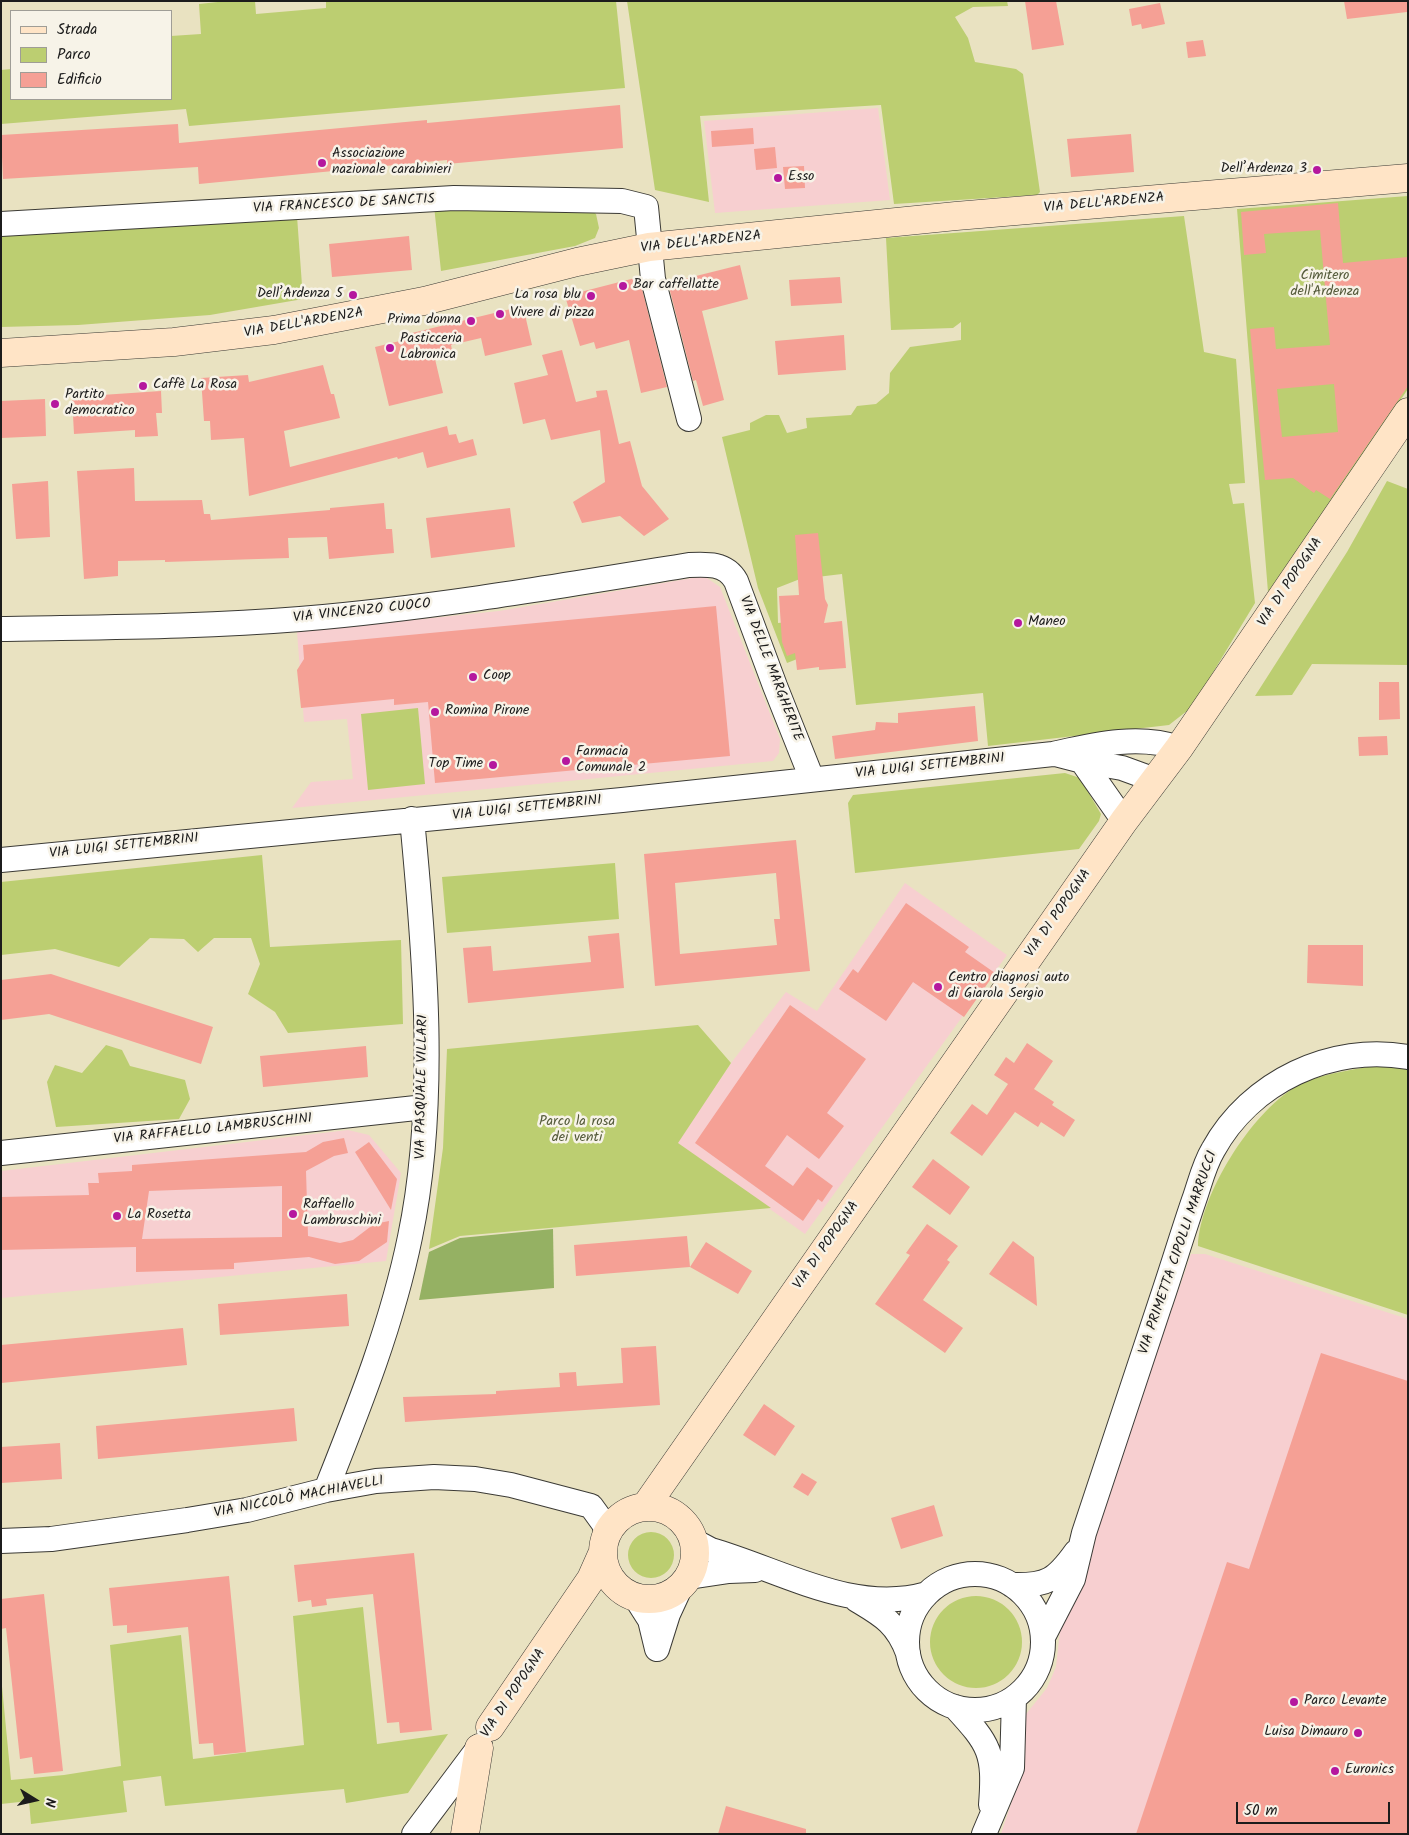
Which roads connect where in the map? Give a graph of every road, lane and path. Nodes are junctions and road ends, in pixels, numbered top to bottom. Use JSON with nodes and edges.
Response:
{"nodes":[{"id":1,"x":1408,"y":178,"type":"edge"},
{"id":2,"x":1,"y":224,"type":"edge"},
{"id":3,"x":649,"y":247,"type":"junction"},
{"id":4,"x":1,"y":352,"type":"edge"},
{"id":5,"x":1408,"y":412,"type":"edge"},
{"id":6,"x":689,"y":419,"type":"dead end"},
{"id":7,"x":720,"y":567,"type":"joint"},
{"id":8,"x":1,"y":629,"type":"edge"},
{"id":9,"x":1178,"y":748,"type":"junction"},
{"id":10,"x":1053,"y":754,"type":"junction"},
{"id":11,"x":1082,"y":761,"type":"junction"},
{"id":12,"x":812,"y":778,"type":"junction"},
{"id":13,"x":1155,"y":780,"type":"junction"},
{"id":14,"x":412,"y":819,"type":"junction"},
{"id":15,"x":1124,"y":821,"type":"junction"},
{"id":16,"x":1,"y":860,"type":"edge"},
{"id":17,"x":1408,"y":1057,"type":"edge"},
{"id":18,"x":425,"y":1107,"type":"junction"},
{"id":19,"x":1,"y":1153,"type":"edge"},
{"id":20,"x":675,"y":1465,"type":"junction"},
{"id":21,"x":326,"y":1490,"type":"junction"},
{"id":22,"x":645,"y":1507,"type":"junction"},
{"id":23,"x":690,"y":1533,"type":"junction"},
{"id":24,"x":1,"y":1541,"type":"edge"},
{"id":25,"x":605,"y":1543,"type":"junction"},
{"id":26,"x":1081,"y":1545,"type":"junction"},
{"id":27,"x":770,"y":1570,"type":"junction"},
{"id":28,"x":685,"y":1582,"type":"junction"},
{"id":29,"x":1012,"y":1585,"type":"junction"},
{"id":30,"x":927,"y":1594,"type":"junction"},
{"id":31,"x":629,"y":1595,"type":"junction"},
{"id":32,"x":853,"y":1597,"type":"junction"},
{"id":33,"x":566,"y":1618,"type":"junction"},
{"id":34,"x":1043,"y":1637,"type":"junction"},
{"id":35,"x":908,"y":1653,"type":"junction"},
{"id":36,"x":1014,"y":1698,"type":"junction"},
{"id":37,"x":955,"y":1707,"type":"junction"},
{"id":38,"x":485,"y":1738,"type":"junction"},
{"id":39,"x":988,"y":1824,"type":"edge"},
{"id":40,"x":414,"y":1834,"type":"edge"},
{"id":41,"x":465,"y":1834,"type":"edge"}],
"edges":[{"from":1,"to":3,"type":"main road","name":"VIA DELL'ARDENZA"},
{"from":2,"to":3,"type":"street","name":"VIA FRANCESCO DE SANCTIS"},
{"from":3,"to":4,"type":"main road","name":"VIA DELL'ARDENZA"},
{"from":3,"to":6,"type":"street"},
{"from":5,"to":9,"type":"main road","name":"VIA DI POPOGNA"},
{"from":7,"to":8,"type":"street","name":"VIA VINCENZO CUOCO"},
{"from":7,"to":12,"type":"street","name":"VIA DELLE MARGHERITE"},
{"from":9,"to":10,"type":"street","name":"VIA LUIGI SETTEMBRINI"},
{"from":9,"to":13,"type":"main road","name":"VIA DI POPOGNA"},
{"from":10,"to":11,"type":"street","name":"VIA LUIGI SETTEMBRINI"},
{"from":10,"to":12,"type":"street","name":"VIA LUIGI SETTEMBRINI"},
{"from":11,"to":13,"type":"street","name":"VIA LUIGI SETTEMBRINI"},
{"from":11,"to":15,"type":"street"},
{"from":12,"to":14,"type":"street","name":"VIA LUIGI SETTEMBRINI"},
{"from":13,"to":15,"type":"main road","name":"VIA DI POPOGNA"},
{"from":14,"to":16,"type":"street","name":"VIA LUIGI SETTEMBRINI"},
{"from":14,"to":18,"type":"street","name":"VIA PASQUALE VILLARI"},
{"from":15,"to":20,"type":"main road","name":"VIA DI POPOGNA"},
{"from":17,"to":26,"type":"street","name":"VIA PRIMETTA CIPOLLI MARRUCCI"},
{"from":18,"to":19,"type":"street","name":"VIA RAFFAELLO LAMBRUSCHINI"},
{"from":18,"to":21,"type":"street","name":"VIA PASQUALE VILLARI"},
{"from":20,"to":22,"type":"main road","name":"VIA DI POPOGNA"},
{"from":20,"to":23,"type":"main road"},
{"from":21,"to":24,"type":"street","name":"VIA NICCOLÒ MACHIAVELLI"},
{"from":21,"to":25,"type":"street","name":"VIA NICCOLÒ MACHIAVELLI"},
{"from":22,"to":23,"type":"main road"},
{"from":22,"to":25,"type":"main road"},
{"from":23,"to":27,"type":"street"},
{"from":23,"to":28,"type":"main road"},
{"from":25,"to":31,"type":"main road"},
{"from":25,"to":33,"type":"main road","name":"VIA DI POPOGNA"},
{"from":26,"to":29,"type":"street","name":"VIA PRIMETTA CIPOLLI MARRUCCI"},
{"from":26,"to":34,"type":"street","name":"VIA PRIMETTA CIPOLLI MARRUCCI"},
{"from":27,"to":28,"type":"street"},
{"from":27,"to":32,"type":"street"},
{"from":28,"to":31,"type":"main road"},
{"from":28,"to":31,"type":"street"},
{"from":29,"to":30,"type":"street"},
{"from":29,"to":34,"type":"street"},
{"from":30,"to":32,"type":"street"},
{"from":30,"to":35,"type":"street"},
{"from":31,"to":33,"type":"main road","name":"VIA DI POPOGNA"},
{"from":32,"to":35,"type":"street"},
{"from":33,"to":38,"type":"main road","name":"VIA DI POPOGNA"},
{"from":34,"to":36,"type":"street"},
{"from":35,"to":37,"type":"street"},
{"from":36,"to":37,"type":"street"},
{"from":36,"to":39,"type":"street"},
{"from":37,"to":39,"type":"street"},
{"from":38,"to":40,"type":"street"},
{"from":38,"to":41,"type":"main road","name":"VIA DI POPOGNA"}]}
